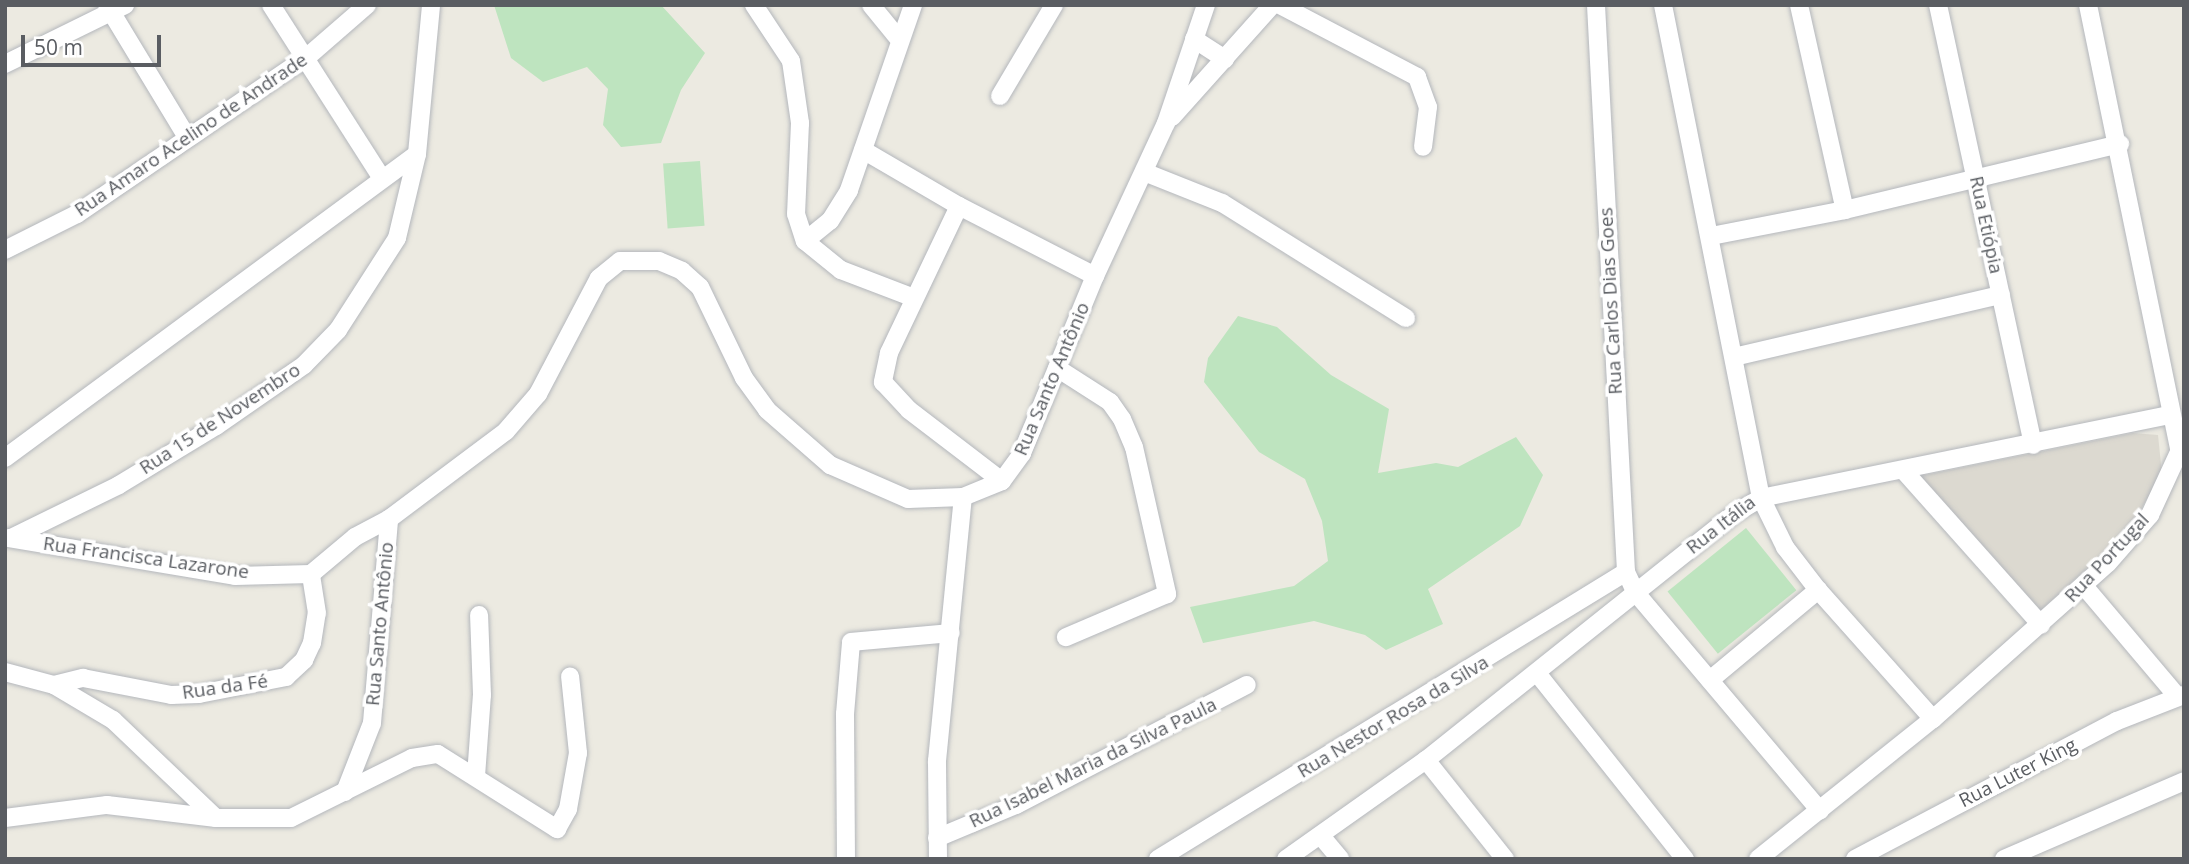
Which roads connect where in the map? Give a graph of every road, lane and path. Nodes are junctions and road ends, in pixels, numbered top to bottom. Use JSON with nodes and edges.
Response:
{"nodes":[{"id":1,"x":271,"y":5,"type":"edge"},
{"id":2,"x":367,"y":5,"type":"edge"},
{"id":3,"x":431,"y":5,"type":"edge"},
{"id":4,"x":754,"y":5,"type":"edge"},
{"id":5,"x":871,"y":5,"type":"edge"},
{"id":6,"x":913,"y":5,"type":"edge"},
{"id":7,"x":1054,"y":5,"type":"edge"},
{"id":8,"x":1206,"y":5,"type":"edge"},
{"id":9,"x":1272,"y":5,"type":"edge"},
{"id":10,"x":1280,"y":5,"type":"edge"},
{"id":11,"x":1596,"y":5,"type":"edge"},
{"id":12,"x":1663,"y":5,"type":"edge"},
{"id":13,"x":1799,"y":5,"type":"edge"},
{"id":14,"x":1938,"y":5,"type":"edge"},
{"id":15,"x":2088,"y":5,"type":"edge"},
{"id":16,"x":114,"y":8,"type":"edge"},
{"id":17,"x":898,"y":37,"type":"junction"},
{"id":18,"x":1194,"y":39,"type":"junction"},
{"id":19,"x":306,"y":58,"type":"junction"},
{"id":20,"x":1225,"y":59,"type":"junction"},
{"id":21,"x":5,"y":64,"type":"edge"},
{"id":22,"x":1000,"y":96,"type":"dead end"},
{"id":23,"x":1166,"y":123,"type":"junction"},
{"id":24,"x":187,"y":137,"type":"junction"},
{"id":25,"x":2120,"y":144,"type":"junction"},
{"id":26,"x":1423,"y":148,"type":"dead end"},
{"id":27,"x":863,"y":150,"type":"junction"},
{"id":28,"x":417,"y":154,"type":"junction"},
{"id":29,"x":1144,"y":172,"type":"junction"},
{"id":30,"x":1976,"y":176,"type":"junction"},
{"id":31,"x":381,"y":177,"type":"junction"},
{"id":32,"x":958,"y":206,"type":"junction"},
{"id":33,"x":1845,"y":210,"type":"junction"},
{"id":34,"x":1711,"y":236,"type":"junction"},
{"id":35,"x":805,"y":241,"type":"junction"},
{"id":36,"x":5,"y":250,"type":"edge"},
{"id":37,"x":1095,"y":276,"type":"junction"},
{"id":38,"x":2001,"y":295,"type":"junction"},
{"id":39,"x":914,"y":298,"type":"junction"},
{"id":40,"x":1406,"y":318,"type":"dead end"},
{"id":41,"x":1734,"y":357,"type":"junction"},
{"id":42,"x":1057,"y":368,"type":"junction"},
{"id":43,"x":2170,"y":415,"type":"junction"},
{"id":44,"x":2032,"y":445,"type":"junction"},
{"id":45,"x":2182,"y":448,"type":"edge"},
{"id":46,"x":5,"y":458,"type":"edge"},
{"id":47,"x":1904,"y":471,"type":"junction"},
{"id":48,"x":1002,"y":481,"type":"junction"},
{"id":49,"x":963,"y":498,"type":"junction"},
{"id":50,"x":1761,"y":498,"type":"junction"},
{"id":51,"x":389,"y":519,"type":"junction"},
{"id":52,"x":8,"y":538,"type":"edge"},
{"id":53,"x":1626,"y":572,"type":"junction"},
{"id":54,"x":311,"y":574,"type":"junction"},
{"id":55,"x":2084,"y":586,"type":"junction"},
{"id":56,"x":1818,"y":590,"type":"junction"},
{"id":57,"x":1636,"y":593,"type":"junction"},
{"id":58,"x":479,"y":615,"type":"dead end"},
{"id":59,"x":2041,"y":625,"type":"junction"},
{"id":60,"x":951,"y":633,"type":"junction"},
{"id":61,"x":1066,"y":637,"type":"dead end"},
{"id":62,"x":5,"y":672,"type":"edge"},
{"id":63,"x":1537,"y":673,"type":"junction"},
{"id":64,"x":570,"y":676,"type":"dead end"},
{"id":65,"x":1710,"y":680,"type":"junction"},
{"id":66,"x":54,"y":685,"type":"junction"},
{"id":67,"x":1247,"y":685,"type":"dead end"},
{"id":68,"x":2181,"y":696,"type":"edge"},
{"id":69,"x":1933,"y":719,"type":"junction"},
{"id":70,"x":1426,"y":760,"type":"junction"},
{"id":71,"x":476,"y":776,"type":"junction"},
{"id":72,"x":2184,"y":781,"type":"edge"},
{"id":73,"x":345,"y":792,"type":"junction"},
{"id":74,"x":1820,"y":811,"type":"junction"},
{"id":75,"x":5,"y":818,"type":"edge"},
{"id":76,"x":216,"y":818,"type":"junction"},
{"id":77,"x":1321,"y":836,"type":"junction"},
{"id":78,"x":937,"y":838,"type":"junction"},
{"id":79,"x":846,"y":859,"type":"edge"},
{"id":80,"x":938,"y":859,"type":"edge"},
{"id":81,"x":1158,"y":859,"type":"edge"},
{"id":82,"x":1286,"y":859,"type":"edge"},
{"id":83,"x":1340,"y":859,"type":"edge"},
{"id":84,"x":1505,"y":859,"type":"edge"},
{"id":85,"x":1685,"y":859,"type":"edge"},
{"id":86,"x":1758,"y":859,"type":"edge"},
{"id":87,"x":1855,"y":859,"type":"edge"},
{"id":88,"x":2004,"y":859,"type":"edge"}],
"edges":[{"from":1,"to":19,"type":"street"},
{"from":2,"to":19,"type":"street","name":"Rua Amaro Acelino de Andrade"},
{"from":3,"to":28,"type":"street","name":"Rua 15 de Novembro"},
{"from":4,"to":35,"type":"street"},
{"from":5,"to":17,"type":"street"},
{"from":6,"to":17,"type":"street"},
{"from":7,"to":22,"type":"street"},
{"from":8,"to":18,"type":"street","name":"Rua Santo Antônio"},
{"from":9,"to":20,"type":"street"},
{"from":10,"to":26,"type":"street"},
{"from":11,"to":53,"type":"street","name":"Rua Carlos Dias Goes"},
{"from":12,"to":34,"type":"street","name":"Rua Itália"},
{"from":13,"to":33,"type":"street"},
{"from":14,"to":30,"type":"street","name":"Rua Etiópia"},
{"from":15,"to":25,"type":"street","name":"Rua Portugal"},
{"from":16,"to":21,"type":"street"},
{"from":16,"to":24,"type":"street"},
{"from":17,"to":27,"type":"street"},
{"from":18,"to":20,"type":"street"},
{"from":18,"to":23,"type":"street","name":"Rua Santo Antônio"},
{"from":19,"to":24,"type":"street","name":"Rua Amaro Acelino de Andrade"},
{"from":19,"to":31,"type":"street"},
{"from":20,"to":23,"type":"street"},
{"from":23,"to":29,"type":"street","name":"Rua Santo Antônio"},
{"from":24,"to":36,"type":"street","name":"Rua Amaro Acelino de Andrade"},
{"from":25,"to":30,"type":"street"},
{"from":25,"to":43,"type":"street","name":"Rua Portugal"},
{"from":27,"to":32,"type":"street"},
{"from":27,"to":35,"type":"street"},
{"from":28,"to":31,"type":"street"},
{"from":28,"to":52,"type":"street","name":"Rua 15 de Novembro"},
{"from":29,"to":37,"type":"street","name":"Rua Santo Antônio"},
{"from":29,"to":40,"type":"street"},
{"from":30,"to":33,"type":"street"},
{"from":30,"to":38,"type":"street","name":"Rua Etiópia"},
{"from":31,"to":46,"type":"street"},
{"from":32,"to":37,"type":"street"},
{"from":32,"to":39,"type":"street"},
{"from":33,"to":34,"type":"street"},
{"from":34,"to":41,"type":"street","name":"Rua Itália"},
{"from":35,"to":39,"type":"street"},
{"from":37,"to":42,"type":"street","name":"Rua Santo Antônio"},
{"from":38,"to":41,"type":"street"},
{"from":38,"to":44,"type":"street","name":"Rua Etiópia"},
{"from":39,"to":48,"type":"street"},
{"from":41,"to":50,"type":"street","name":"Rua Itália"},
{"from":42,"to":48,"type":"street","name":"Rua Santo Antônio"},
{"from":42,"to":61,"type":"street"},
{"from":43,"to":44,"type":"street"},
{"from":43,"to":45,"type":"street","name":"Rua Portugal"},
{"from":44,"to":47,"type":"street"},
{"from":45,"to":55,"type":"street","name":"Rua Portugal"},
{"from":47,"to":50,"type":"street"},
{"from":47,"to":59,"type":"street"},
{"from":48,"to":49,"type":"street","name":"Rua Santo Antônio"},
{"from":49,"to":51,"type":"street","name":"Rua Santo Antônio"},
{"from":49,"to":60,"type":"street"},
{"from":50,"to":56,"type":"street"},
{"from":50,"to":57,"type":"street","name":"Rua Itália"},
{"from":51,"to":54,"type":"street"},
{"from":51,"to":73,"type":"street","name":"Rua Santo Antônio"},
{"from":52,"to":54,"type":"street","name":"Rua Francisca Lazarone"},
{"from":53,"to":57,"type":"street","name":"Rua Carlos Dias Goes"},
{"from":53,"to":81,"type":"street","name":"Rua Nestor Rosa da Silva"},
{"from":54,"to":66,"type":"street","name":"Rua da Fé"},
{"from":55,"to":59,"type":"street","name":"Rua Portugal"},
{"from":55,"to":68,"type":"street"},
{"from":56,"to":65,"type":"street"},
{"from":56,"to":69,"type":"street"},
{"from":57,"to":63,"type":"street","name":"Rua Itália"},
{"from":57,"to":65,"type":"street","name":"Rua Carlos Dias Goes"},
{"from":58,"to":71,"type":"street"},
{"from":59,"to":69,"type":"street","name":"Rua Portugal"},
{"from":60,"to":78,"type":"street"},
{"from":60,"to":79,"type":"street"},
{"from":62,"to":66,"type":"street"},
{"from":63,"to":70,"type":"street","name":"Rua Itália"},
{"from":63,"to":85,"type":"street"},
{"from":64,"to":71,"type":"street"},
{"from":65,"to":74,"type":"street","name":"Rua Carlos Dias Goes"},
{"from":66,"to":76,"type":"street"},
{"from":67,"to":78,"type":"street","name":"Rua Isabel Maria da Silva Paula"},
{"from":68,"to":87,"type":"street","name":"Rua Luter King"},
{"from":69,"to":74,"type":"street","name":"Rua Portugal"},
{"from":70,"to":77,"type":"street","name":"Rua Itália"},
{"from":70,"to":84,"type":"street"},
{"from":71,"to":73,"type":"street"},
{"from":72,"to":88,"type":"street"},
{"from":73,"to":76,"type":"street"},
{"from":74,"to":86,"type":"street","name":"Rua Portugal"},
{"from":75,"to":76,"type":"street"},
{"from":77,"to":82,"type":"street","name":"Rua Itália"},
{"from":77,"to":83,"type":"street"},
{"from":78,"to":80,"type":"street"}]}
